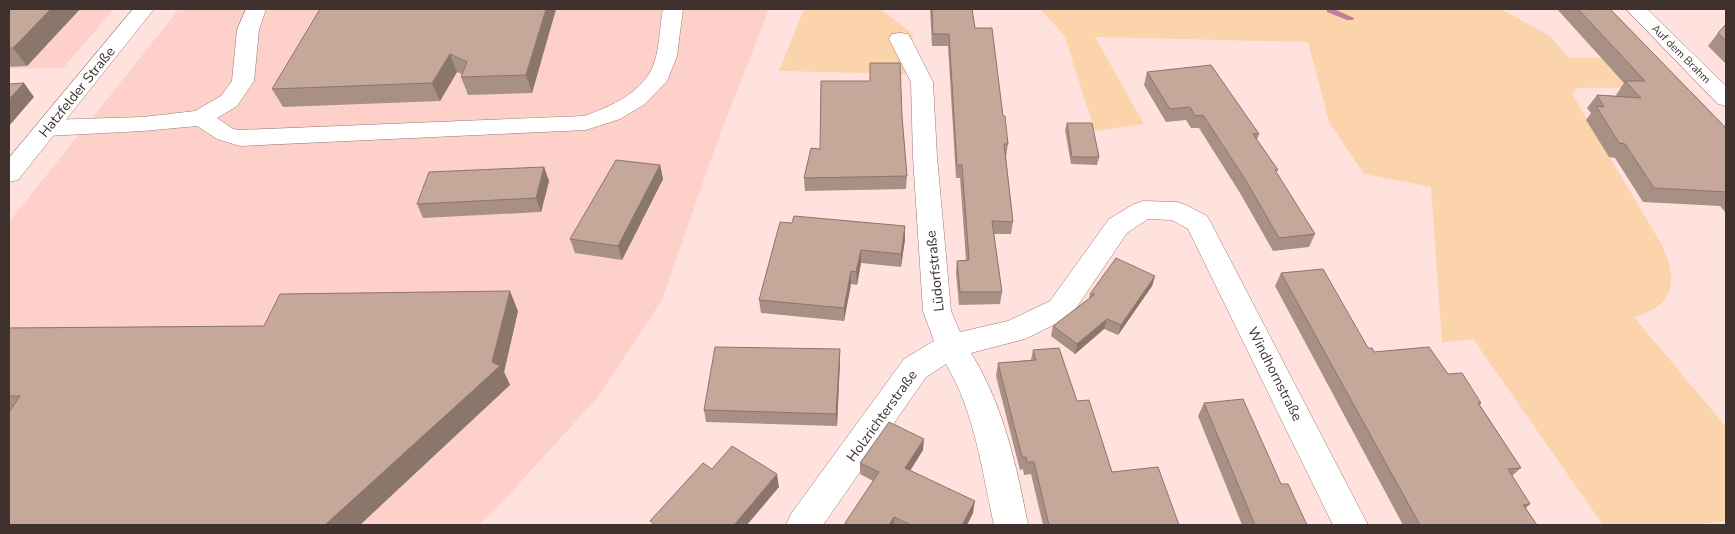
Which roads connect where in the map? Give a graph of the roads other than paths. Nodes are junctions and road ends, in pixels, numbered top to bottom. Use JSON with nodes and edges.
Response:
{"nodes":[{"id":1,"x":144,"y":9,"type":"edge"},
{"id":2,"x":256,"y":9,"type":"edge"},
{"id":3,"x":673,"y":9,"type":"edge"},
{"id":4,"x":1636,"y":9,"type":"edge"},
{"id":5,"x":900,"y":39,"type":"dead end"},
{"id":6,"x":1726,"y":99,"type":"edge"},
{"id":7,"x":201,"y":118,"type":"junction"},
{"id":8,"x":47,"y":128,"type":"junction"},
{"id":9,"x":9,"y":174,"type":"edge"},
{"id":10,"x":1198,"y":223,"type":"joint"},
{"id":11,"x":951,"y":346,"type":"junction"},
{"id":12,"x":803,"y":525,"type":"edge"},
{"id":13,"x":1011,"y":525,"type":"edge"},
{"id":14,"x":1351,"y":525,"type":"edge"}],
"edges":[{"from":1,"to":8,"type":"street","name":"Hatzfelder Straße"},
{"from":2,"to":7,"type":"street"},
{"from":3,"to":7,"type":"street"},
{"from":4,"to":6,"type":"street","name":"Auf dem Brahm"},
{"from":5,"to":11,"type":"street","name":"Lüdorfstraße"},
{"from":7,"to":8,"type":"street"},
{"from":8,"to":9,"type":"street","name":"Hatzfelder Straße"},
{"from":10,"to":11,"type":"street","name":"Holzrichterstraße"},
{"from":10,"to":14,"type":"street","name":"Windhornstraße"},
{"from":11,"to":12,"type":"street","name":"Holzrichterstraße"},
{"from":11,"to":13,"type":"street","name":"Lüdorfstraße"}]}
